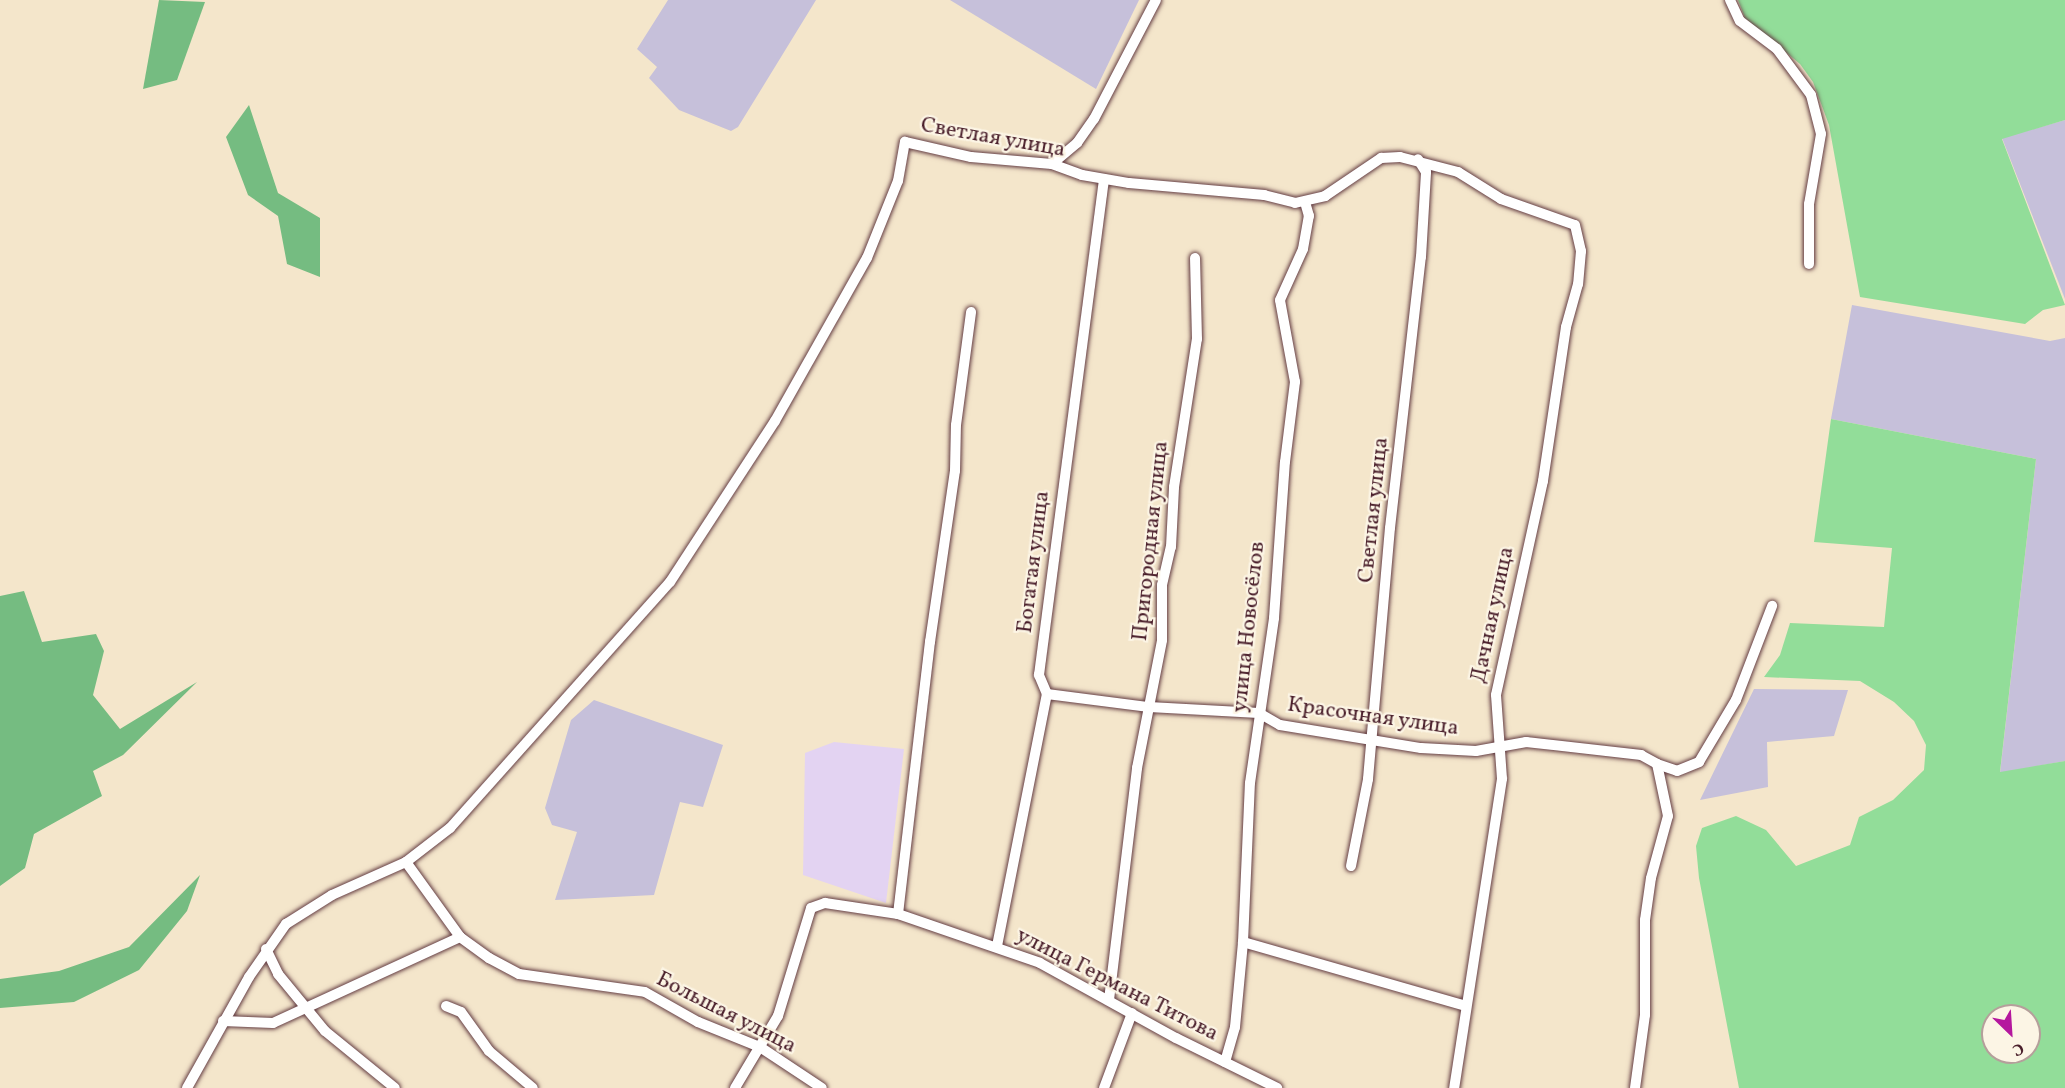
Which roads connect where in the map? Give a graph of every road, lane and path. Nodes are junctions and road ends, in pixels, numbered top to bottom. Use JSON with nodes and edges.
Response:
{"nodes":[{"id":1,"x":1156,"y":0,"type":"edge"},
{"id":2,"x":1730,"y":0,"type":"edge"},
{"id":3,"x":1418,"y":159,"type":"junction"},
{"id":4,"x":1052,"y":164,"type":"junction"},
{"id":5,"x":1104,"y":179,"type":"junction"},
{"id":6,"x":1305,"y":202,"type":"junction"},
{"id":7,"x":1575,"y":225,"type":"joint"},
{"id":8,"x":1196,"y":258,"type":"dead end"},
{"id":9,"x":1809,"y":264,"type":"dead end"},
{"id":10,"x":971,"y":312,"type":"dead end"},
{"id":11,"x":1772,"y":606,"type":"dead end"},
{"id":12,"x":1047,"y":694,"type":"junction"},
{"id":13,"x":1149,"y":707,"type":"junction"},
{"id":14,"x":1260,"y":713,"type":"junction"},
{"id":15,"x":1371,"y":738,"type":"junction"},
{"id":16,"x":1502,"y":747,"type":"junction"},
{"id":17,"x":1657,"y":764,"type":"junction"},
{"id":18,"x":406,"y":862,"type":"junction"},
{"id":19,"x":1350,"y":866,"type":"dead end"},
{"id":20,"x":898,"y":914,"type":"junction"},
{"id":21,"x":460,"y":937,"type":"junction"},
{"id":22,"x":1244,"y":942,"type":"junction"},
{"id":23,"x":997,"y":946,"type":"junction"},
{"id":24,"x":266,"y":949,"type":"junction"},
{"id":25,"x":1109,"y":1000,"type":"junction"},
{"id":26,"x":446,"y":1006,"type":"dead end"},
{"id":27,"x":1466,"y":1006,"type":"junction"},
{"id":28,"x":307,"y":1009,"type":"junction"},
{"id":29,"x":1132,"y":1013,"type":"junction"},
{"id":30,"x":223,"y":1020,"type":"junction"},
{"id":31,"x":760,"y":1047,"type":"junction"},
{"id":32,"x":1226,"y":1062,"type":"junction"},
{"id":33,"x":187,"y":1088,"type":"edge"},
{"id":34,"x":395,"y":1088,"type":"edge"},
{"id":35,"x":533,"y":1088,"type":"edge"},
{"id":36,"x":735,"y":1088,"type":"edge"},
{"id":37,"x":822,"y":1088,"type":"edge"},
{"id":38,"x":1104,"y":1088,"type":"edge"},
{"id":39,"x":1277,"y":1088,"type":"edge"},
{"id":40,"x":1454,"y":1088,"type":"edge"},
{"id":41,"x":1635,"y":1088,"type":"edge"}],
"edges":[{"from":1,"to":4,"type":"street"},
{"from":2,"to":9,"type":"street"},
{"from":3,"to":6,"type":"street","name":"Светлая улица"},
{"from":3,"to":7,"type":"street","name":"Светлая улица"},
{"from":3,"to":15,"type":"street","name":"Светлая улица"},
{"from":4,"to":5,"type":"street","name":"Светлая улица"},
{"from":4,"to":18,"type":"street","name":"Светлая улица"},
{"from":5,"to":6,"type":"street","name":"Светлая улица"},
{"from":5,"to":12,"type":"street","name":"Богатая улица"},
{"from":6,"to":14,"type":"street","name":"улица Новосёлов"},
{"from":7,"to":16,"type":"street","name":"Дачная улица"},
{"from":8,"to":13,"type":"street","name":"Пригородная улица"},
{"from":10,"to":20,"type":"street"},
{"from":11,"to":17,"type":"street","name":"Красочная улица"},
{"from":12,"to":13,"type":"street","name":"Красочная улица"},
{"from":12,"to":23,"type":"street","name":"Богатая улица"},
{"from":13,"to":14,"type":"street","name":"Красочная улица"},
{"from":13,"to":25,"type":"street","name":"Пригородная улица"},
{"from":14,"to":15,"type":"street","name":"Красочная улица"},
{"from":14,"to":22,"type":"street","name":"улица Новосёлов"},
{"from":15,"to":16,"type":"street","name":"Красочная улица"},
{"from":15,"to":19,"type":"street","name":"Светлая улица"},
{"from":16,"to":17,"type":"street","name":"Красочная улица"},
{"from":16,"to":27,"type":"street","name":"Дачная улица"},
{"from":17,"to":41,"type":"street"},
{"from":18,"to":21,"type":"street","name":"Большая улица"},
{"from":18,"to":24,"type":"street"},
{"from":20,"to":23,"type":"street","name":"улица Германа Титова"},
{"from":20,"to":31,"type":"street","name":"улица Германа Титова"},
{"from":21,"to":28,"type":"street"},
{"from":21,"to":31,"type":"street","name":"Большая улица"},
{"from":22,"to":27,"type":"street"},
{"from":22,"to":32,"type":"street","name":"улица Новосёлов"},
{"from":23,"to":25,"type":"street","name":"улица Германа Титова"},
{"from":24,"to":28,"type":"street"},
{"from":24,"to":30,"type":"street"},
{"from":25,"to":29,"type":"street","name":"улица Германа Титова"},
{"from":26,"to":35,"type":"street"},
{"from":27,"to":40,"type":"street","name":"Дачная улица"},
{"from":28,"to":30,"type":"street"},
{"from":28,"to":34,"type":"street"},
{"from":29,"to":32,"type":"street","name":"улица Германа Титова"},
{"from":29,"to":38,"type":"street"},
{"from":30,"to":33,"type":"street"},
{"from":31,"to":36,"type":"street"},
{"from":31,"to":37,"type":"street","name":"Большая улица"},
{"from":32,"to":39,"type":"street","name":"улица Германа Титова"}]}
